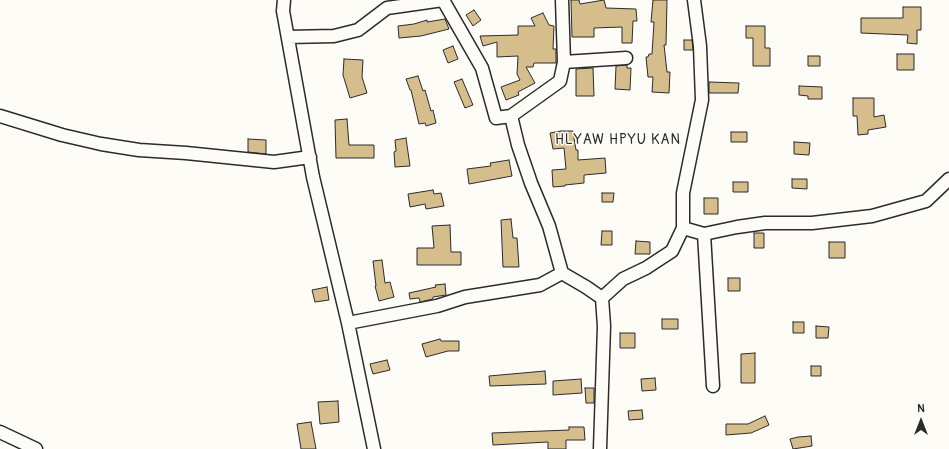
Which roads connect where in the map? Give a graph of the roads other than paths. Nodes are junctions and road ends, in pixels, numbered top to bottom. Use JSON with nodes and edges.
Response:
{"nodes":[{"id":1,"x":284,"y":0,"type":"edge"},
{"id":2,"x":443,"y":0,"type":"edge"},
{"id":3,"x":562,"y":0,"type":"edge"},
{"id":4,"x":694,"y":0,"type":"edge"},
{"id":5,"x":288,"y":37,"type":"junction"},
{"id":6,"x":626,"y":58,"type":"dead end"},
{"id":7,"x":564,"y":62,"type":"junction"},
{"id":8,"x":0,"y":116,"type":"edge"},
{"id":9,"x":511,"y":116,"type":"junction"},
{"id":10,"x":310,"y":157,"type":"junction"},
{"id":11,"x":949,"y":179,"type":"edge"},
{"id":12,"x":683,"y":228,"type":"junction"},
{"id":13,"x":704,"y":234,"type":"junction"},
{"id":14,"x":562,"y":273,"type":"junction"},
{"id":15,"x":602,"y":298,"type":"junction"},
{"id":16,"x":348,"y":322,"type":"junction"},
{"id":17,"x":713,"y":386,"type":"dead end"},
{"id":18,"x":0,"y":432,"type":"edge"},
{"id":19,"x":36,"y":449,"type":"edge"},
{"id":20,"x":374,"y":449,"type":"edge"},
{"id":21,"x":600,"y":449,"type":"edge"}],
"edges":[{"from":1,"to":5,"type":"street"},
{"from":2,"to":5,"type":"street"},
{"from":2,"to":9,"type":"street"},
{"from":3,"to":7,"type":"street"},
{"from":4,"to":12,"type":"street"},
{"from":5,"to":10,"type":"street"},
{"from":6,"to":7,"type":"street"},
{"from":7,"to":9,"type":"street"},
{"from":8,"to":10,"type":"street"},
{"from":9,"to":14,"type":"street"},
{"from":10,"to":16,"type":"street"},
{"from":11,"to":13,"type":"street"},
{"from":12,"to":13,"type":"street"},
{"from":12,"to":15,"type":"street"},
{"from":13,"to":17,"type":"street"},
{"from":14,"to":15,"type":"street"},
{"from":14,"to":16,"type":"street"},
{"from":15,"to":21,"type":"street"},
{"from":16,"to":20,"type":"street"},
{"from":18,"to":19,"type":"street"}]}
